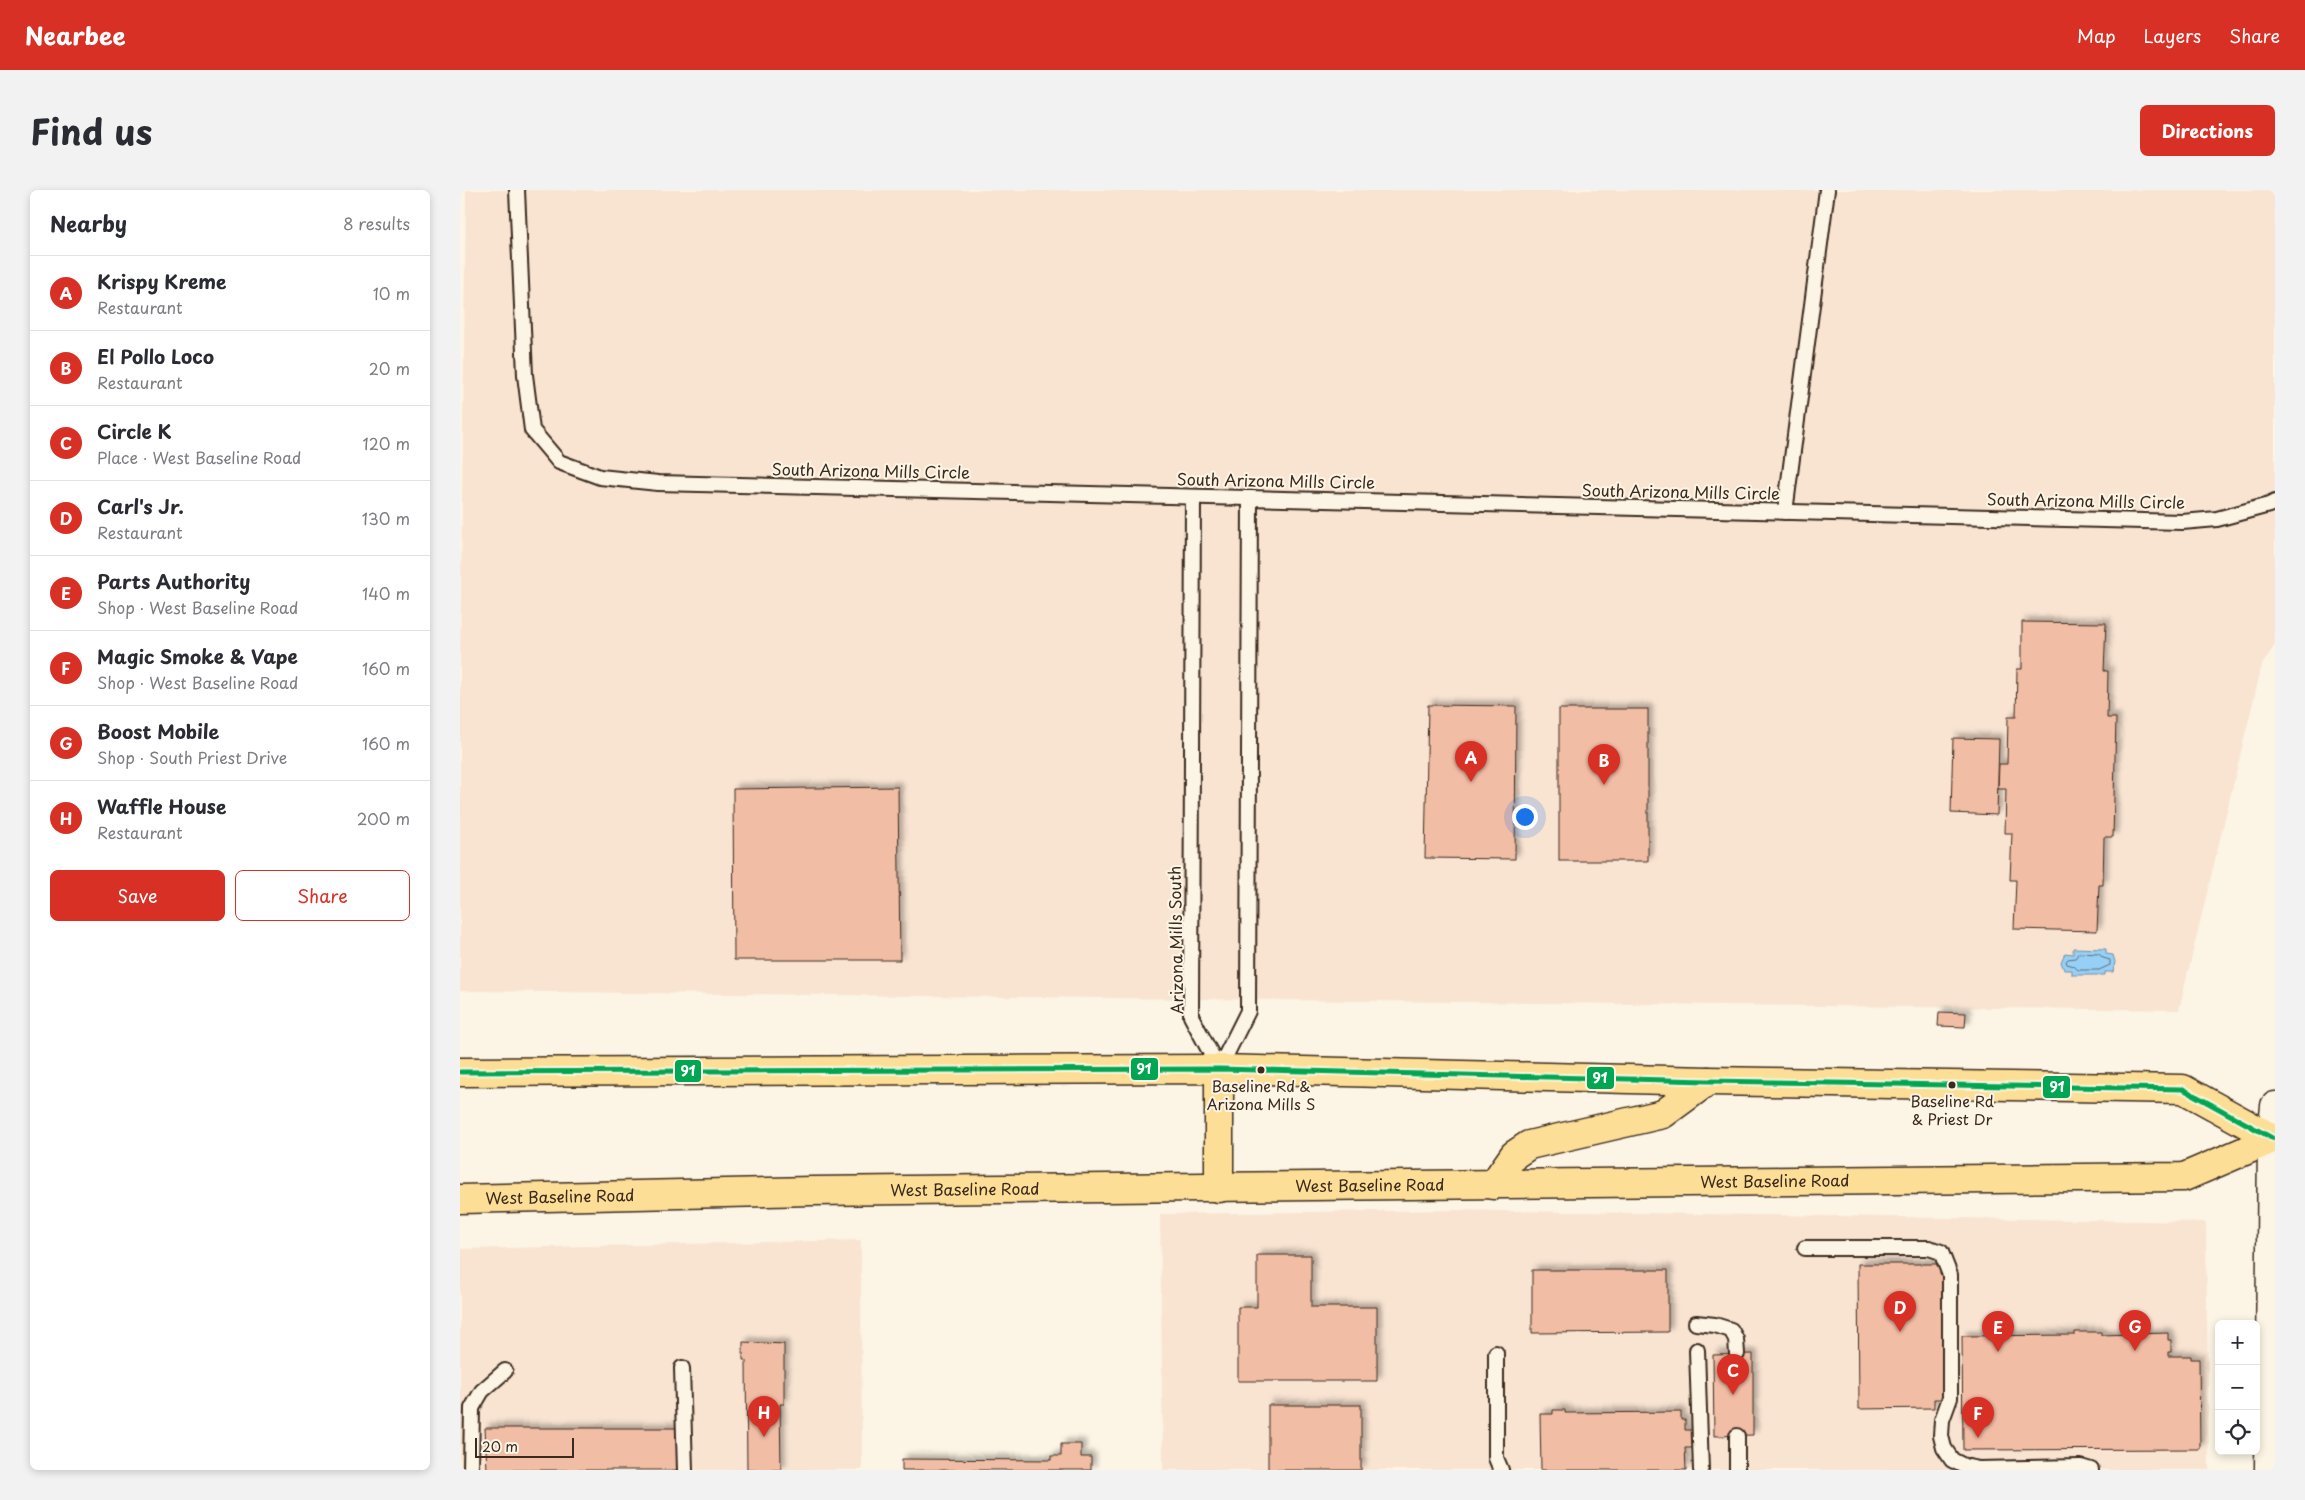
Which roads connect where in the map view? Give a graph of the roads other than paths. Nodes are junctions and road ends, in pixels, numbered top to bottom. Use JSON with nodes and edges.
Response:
{"nodes":[{"id":1,"x":517,"y":190,"type":"edge"},
{"id":2,"x":1827,"y":190,"type":"edge"},
{"id":3,"x":1193,"y":497,"type":"junction"},
{"id":4,"x":1250,"y":498,"type":"junction"},
{"id":5,"x":2275,"y":502,"type":"edge"},
{"id":6,"x":1785,"y":512,"type":"junction"},
{"id":7,"x":1219,"y":1069,"type":"junction"},
{"id":8,"x":460,"y":1072,"type":"edge"},
{"id":9,"x":1708,"y":1081,"type":"junction"},
{"id":10,"x":2275,"y":1106,"type":"edge"},
{"id":11,"x":2274,"y":1138,"type":"edge"},
{"id":12,"x":1493,"y":1185,"type":"junction"},
{"id":13,"x":1219,"y":1188,"type":"junction"},
{"id":14,"x":460,"y":1199,"type":"edge"},
{"id":15,"x":1804,"y":1248,"type":"dead end"},
{"id":16,"x":1696,"y":1323,"type":"dead end"},
{"id":17,"x":1697,"y":1350,"type":"dead end"},
{"id":18,"x":1496,"y":1353,"type":"dead end"},
{"id":19,"x":1737,"y":1354,"type":"dead end"},
{"id":20,"x":682,"y":1368,"type":"dead end"},
{"id":21,"x":505,"y":1371,"type":"dead end"},
{"id":22,"x":1737,"y":1436,"type":"dead end"},
{"id":23,"x":471,"y":1470,"type":"edge"},
{"id":24,"x":685,"y":1470,"type":"edge"},
{"id":25,"x":1501,"y":1470,"type":"edge"},
{"id":26,"x":1701,"y":1470,"type":"edge"},
{"id":27,"x":1738,"y":1470,"type":"edge"},
{"id":28,"x":2092,"y":1470,"type":"edge"},
{"id":29,"x":2269,"y":1470,"type":"edge"}],
"edges":[{"from":1,"to":3,"type":"lane","name":"South Arizona Mills Circle"},
{"from":2,"to":6,"type":"lane"},
{"from":3,"to":4,"type":"lane","name":"South Arizona Mills Circle"},
{"from":3,"to":7,"type":"lane","name":"Arizona Mills South"},
{"from":4,"to":6,"type":"lane","name":"South Arizona Mills Circle"},
{"from":4,"to":7,"type":"lane"},
{"from":5,"to":6,"type":"lane","name":"South Arizona Mills Circle"},
{"from":7,"to":8,"type":"main road"},
{"from":7,"to":9,"type":"main road"},
{"from":7,"to":13,"type":"main road"},
{"from":9,"to":11,"type":"main road"},
{"from":9,"to":12,"type":"main road"},
{"from":10,"to":11,"type":"street"},
{"from":11,"to":12,"type":"main road","name":"West Baseline Road"},
{"from":11,"to":29,"type":"street"},
{"from":12,"to":13,"type":"main road","name":"West Baseline Road"},
{"from":13,"to":14,"type":"main road","name":"West Baseline Road"},
{"from":15,"to":28,"type":"lane"},
{"from":16,"to":19,"type":"lane"},
{"from":17,"to":26,"type":"lane"},
{"from":18,"to":25,"type":"lane"},
{"from":20,"to":24,"type":"lane"},
{"from":21,"to":23,"type":"lane"},
{"from":22,"to":27,"type":"lane"}]}
